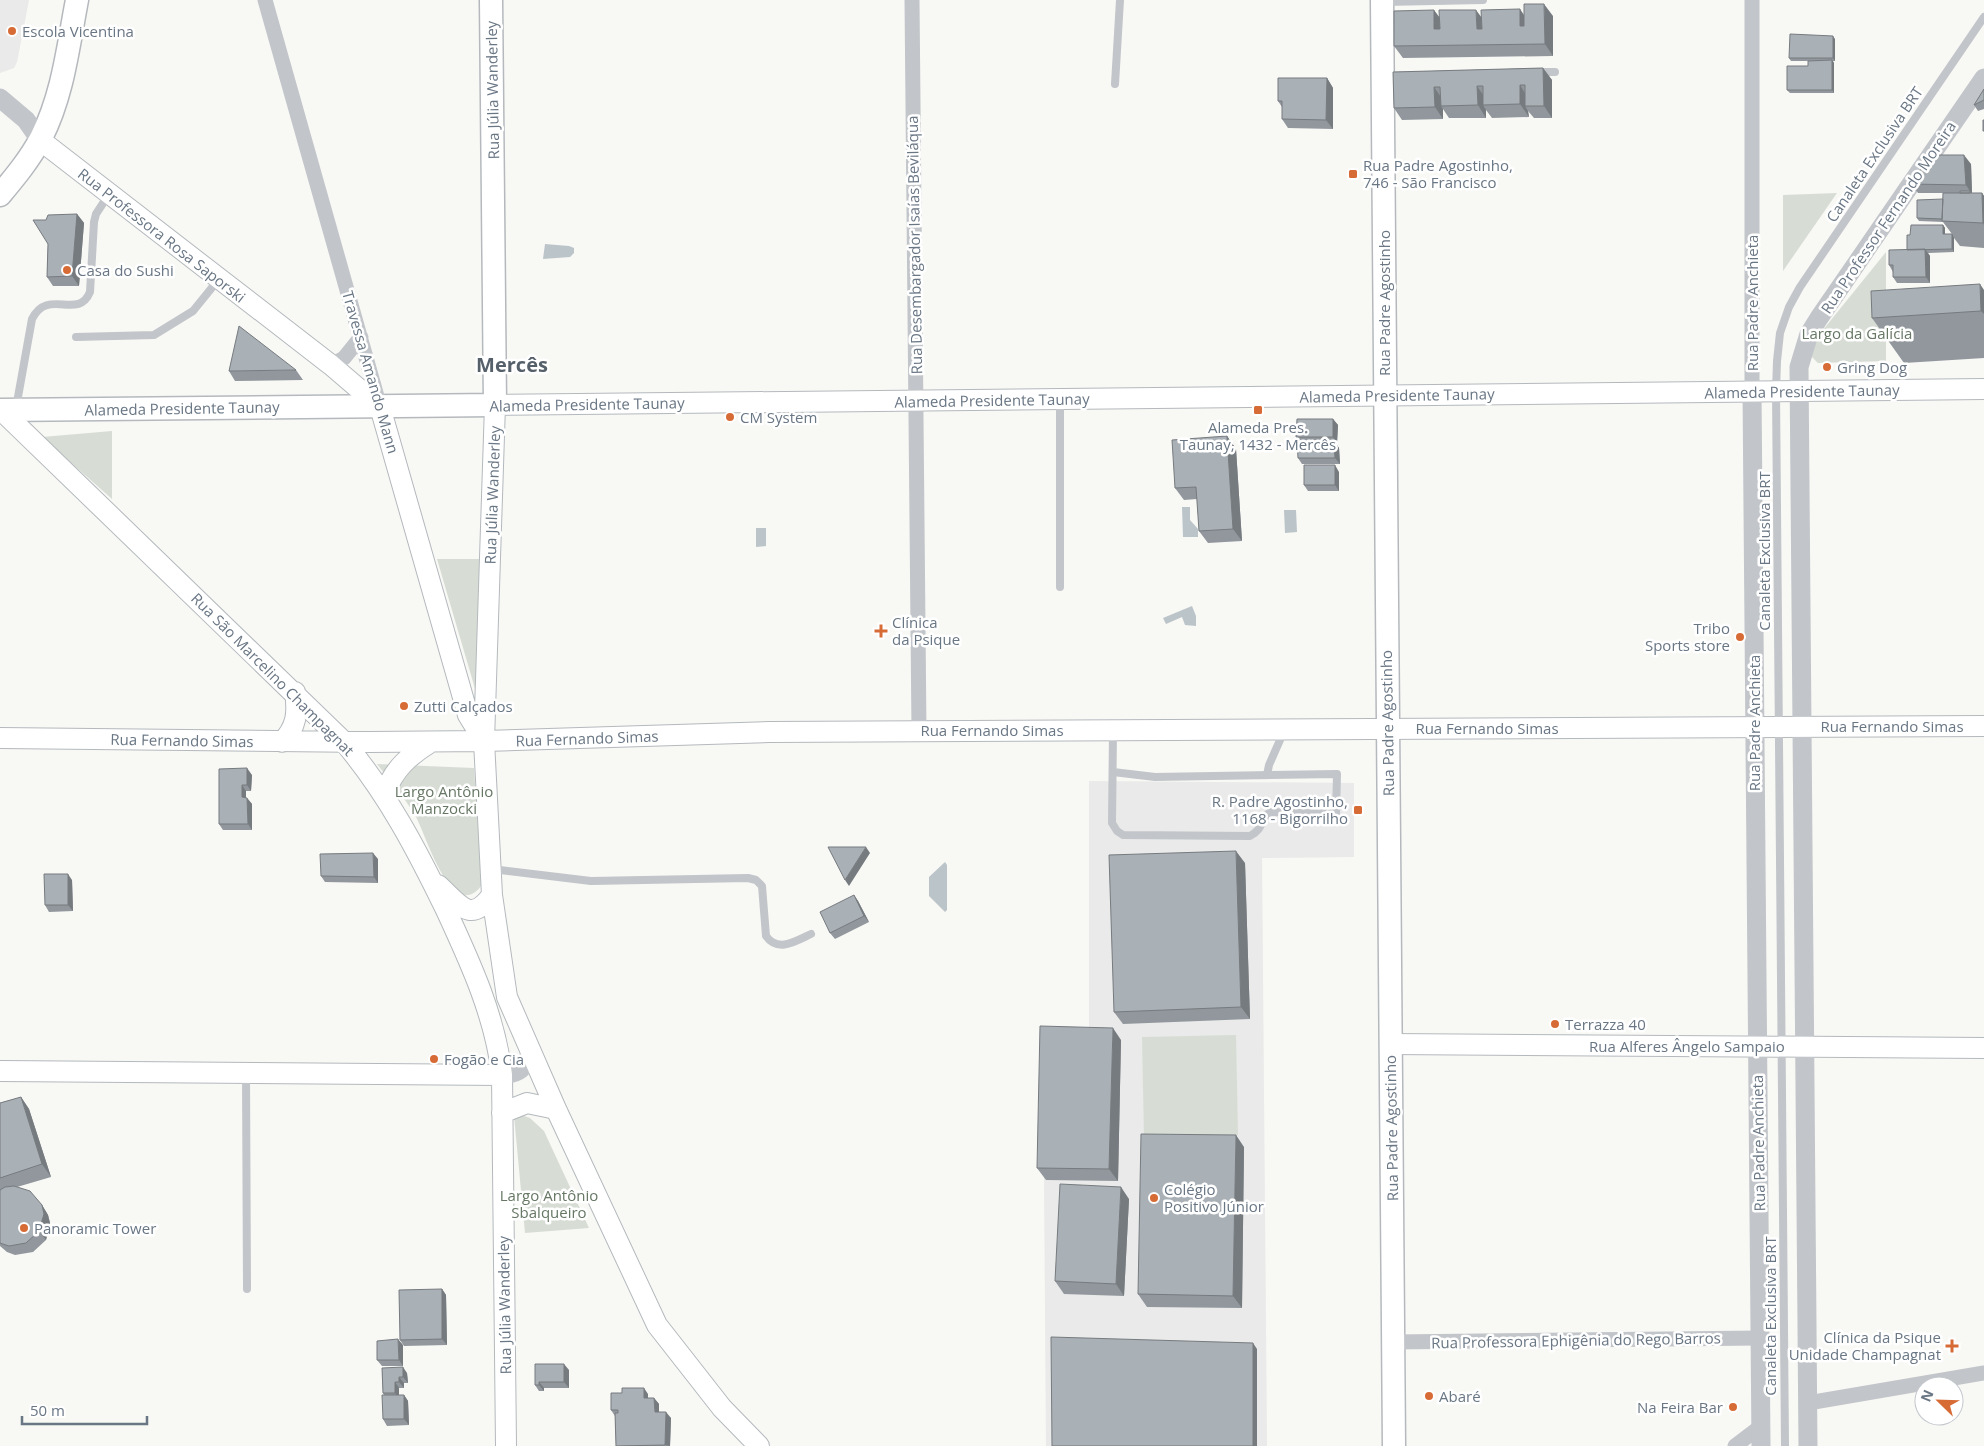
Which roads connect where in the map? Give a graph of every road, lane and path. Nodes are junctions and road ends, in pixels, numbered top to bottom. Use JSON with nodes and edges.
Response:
{"nodes":[{"id":1,"x":77,"y":0,"type":"edge"},
{"id":2,"x":265,"y":0,"type":"edge"},
{"id":3,"x":491,"y":0,"type":"edge"},
{"id":4,"x":912,"y":0,"type":"edge"},
{"id":5,"x":1120,"y":0,"type":"edge"},
{"id":6,"x":1484,"y":0,"type":"edge"},
{"id":7,"x":1752,"y":0,"type":"edge"},
{"id":8,"x":1384,"y":9,"type":"edge"},
{"id":9,"x":1984,"y":17,"type":"edge"},
{"id":10,"x":1526,"y":72,"type":"edge"},
{"id":11,"x":1555,"y":72,"type":"dead end"},
{"id":12,"x":1984,"y":78,"type":"edge"},
{"id":13,"x":1115,"y":84,"type":"dead end"},
{"id":14,"x":0,"y":98,"type":"edge"},
{"id":15,"x":40,"y":140,"type":"junction"},
{"id":16,"x":0,"y":194,"type":"edge"},
{"id":17,"x":109,"y":194,"type":"junction"},
{"id":18,"x":219,"y":279,"type":"junction"},
{"id":19,"x":76,"y":337,"type":"dead end"},
{"id":20,"x":360,"y":337,"type":"junction"},
{"id":21,"x":331,"y":365,"type":"junction"},
{"id":22,"x":1984,"y":389,"type":"edge"},
{"id":23,"x":1752,"y":391,"type":"junction"},
{"id":24,"x":1776,"y":391,"type":"junction"},
{"id":25,"x":1798,"y":391,"type":"junction"},
{"id":26,"x":1384,"y":396,"type":"junction"},
{"id":27,"x":1060,"y":399,"type":"junction"},
{"id":28,"x":916,"y":400,"type":"junction"},
{"id":29,"x":495,"y":405,"type":"junction"},
{"id":30,"x":380,"y":407,"type":"junction"},
{"id":31,"x":4,"y":410,"type":"edge"},
{"id":32,"x":1060,"y":587,"type":"dead end"},
{"id":33,"x":295,"y":692,"type":"junction"},
{"id":34,"x":1779,"y":726,"type":"junction"},
{"id":35,"x":1801,"y":726,"type":"junction"},
{"id":36,"x":1984,"y":726,"type":"edge"},
{"id":37,"x":1754,"y":727,"type":"junction"},
{"id":38,"x":1285,"y":729,"type":"junction"},
{"id":39,"x":1388,"y":729,"type":"junction"},
{"id":40,"x":1114,"y":730,"type":"junction"},
{"id":41,"x":920,"y":731,"type":"junction"},
{"id":42,"x":0,"y":738,"type":"edge"},
{"id":43,"x":484,"y":741,"type":"junction"},
{"id":44,"x":282,"y":742,"type":"junction"},
{"id":45,"x":344,"y":742,"type":"junction"},
{"id":46,"x":431,"y":742,"type":"junction"},
{"id":47,"x":1113,"y":772,"type":"junction"},
{"id":48,"x":1267,"y":776,"type":"junction"},
{"id":49,"x":385,"y":794,"type":"junction"},
{"id":50,"x":492,"y":869,"type":"junction"},
{"id":51,"x":431,"y":879,"type":"junction"},
{"id":52,"x":492,"y":895,"type":"junction"},
{"id":53,"x":811,"y":934,"type":"dead end"},
{"id":54,"x":1390,"y":1044,"type":"junction"},
{"id":55,"x":1757,"y":1046,"type":"junction"},
{"id":56,"x":1782,"y":1046,"type":"junction"},
{"id":57,"x":1804,"y":1047,"type":"junction"},
{"id":58,"x":1984,"y":1048,"type":"edge"},
{"id":59,"x":531,"y":1052,"type":"junction"},
{"id":60,"x":0,"y":1071,"type":"edge"},
{"id":61,"x":246,"y":1072,"type":"junction"},
{"id":62,"x":502,"y":1075,"type":"junction"},
{"id":63,"x":556,"y":1109,"type":"junction"},
{"id":64,"x":502,"y":1113,"type":"junction"},
{"id":65,"x":246,"y":1289,"type":"dead end"},
{"id":66,"x":1760,"y":1338,"type":"junction"},
{"id":67,"x":1393,"y":1342,"type":"junction"},
{"id":68,"x":1984,"y":1373,"type":"edge"},
{"id":69,"x":1808,"y":1403,"type":"junction"},
{"id":70,"x":1760,"y":1437,"type":"edge"},
{"id":71,"x":506,"y":1446,"type":"edge"},
{"id":72,"x":759,"y":1446,"type":"edge"},
{"id":73,"x":1394,"y":1446,"type":"edge"},
{"id":74,"x":1736,"y":1446,"type":"edge"},
{"id":75,"x":1785,"y":1446,"type":"edge"},
{"id":76,"x":1808,"y":1446,"type":"edge"}],
"edges":[{"from":1,"to":15,"type":"main road"},
{"from":2,"to":20,"type":"street","name":"Travessa Amando Mann"},
{"from":3,"to":29,"type":"main road","name":"Rua Júlia Wanderley"},
{"from":4,"to":28,"type":"street","name":"Rua Desembargador Isaías Beviláqua"},
{"from":5,"to":13,"type":"lane"},
{"from":6,"to":8,"type":"lane"},
{"from":7,"to":23,"type":"street","name":"Rua Padre Anchieta"},
{"from":8,"to":26,"type":"main road","name":"Rua Padre Agostinho"},
{"from":9,"to":24,"type":"lane","name":"Canaleta Exclusiva BRT"},
{"from":10,"to":11,"type":"lane"},
{"from":12,"to":25,"type":"street","name":"Rua Professor Fernando Moreira"},
{"from":14,"to":15,"type":"street","name":"Rua Professora Rosa Saporski"},
{"from":15,"to":16,"type":"main road"},
{"from":15,"to":17,"type":"main road","name":"Rua Professora Rosa Saporski"},
{"from":17,"to":18,"type":"main road","name":"Rua Professora Rosa Saporski"},
{"from":17,"to":31,"type":"lane"},
{"from":18,"to":19,"type":"lane"},
{"from":18,"to":21,"type":"main road","name":"Rua Professora Rosa Saporski"},
{"from":20,"to":21,"type":"street"},
{"from":20,"to":30,"type":"street","name":"Travessa Amando Mann"},
{"from":21,"to":30,"type":"main road","name":"Rua Professora Rosa Saporski"},
{"from":22,"to":25,"type":"main road","name":"Alameda Presidente Taunay"},
{"from":23,"to":24,"type":"main road","name":"Alameda Presidente Taunay"},
{"from":23,"to":26,"type":"main road","name":"Alameda Presidente Taunay"},
{"from":23,"to":37,"type":"street","name":"Rua Padre Anchieta"},
{"from":24,"to":25,"type":"main road","name":"Alameda Presidente Taunay"},
{"from":24,"to":34,"type":"lane","name":"Canaleta Exclusiva BRT"},
{"from":25,"to":35,"type":"street"},
{"from":26,"to":27,"type":"main road","name":"Alameda Presidente Taunay"},
{"from":26,"to":39,"type":"main road","name":"Rua Padre Agostinho"},
{"from":27,"to":28,"type":"main road","name":"Alameda Presidente Taunay"},
{"from":27,"to":32,"type":"lane"},
{"from":28,"to":29,"type":"main road","name":"Alameda Presidente Taunay"},
{"from":28,"to":41,"type":"street","name":"Rua Desembargador Isaías Beviláqua"},
{"from":29,"to":30,"type":"main road","name":"Alameda Presidente Taunay"},
{"from":29,"to":43,"type":"main road","name":"Rua Júlia Wanderley"},
{"from":30,"to":31,"type":"main road","name":"Alameda Presidente Taunay"},
{"from":30,"to":43,"type":"main road","name":"Travessa Amando Mann"},
{"from":31,"to":33,"type":"main road","name":"Rua São Marcelino Champagnat"},
{"from":33,"to":44,"type":"main road"},
{"from":33,"to":45,"type":"main road","name":"Rua São Marcelino Champagnat"},
{"from":34,"to":35,"type":"main road","name":"Rua Fernando Simas"},
{"from":34,"to":37,"type":"main road","name":"Rua Fernando Simas"},
{"from":34,"to":56,"type":"lane","name":"Canaleta Exclusiva BRT"},
{"from":35,"to":36,"type":"main road","name":"Rua Fernando Simas"},
{"from":35,"to":57,"type":"street"},
{"from":37,"to":39,"type":"main road","name":"Rua Fernando Simas"},
{"from":37,"to":55,"type":"street","name":"Rua Padre Anchieta"},
{"from":38,"to":39,"type":"main road","name":"Rua Fernando Simas"},
{"from":38,"to":40,"type":"main road","name":"Rua Fernando Simas"},
{"from":38,"to":48,"type":"lane"},
{"from":39,"to":54,"type":"main road","name":"Rua Padre Agostinho"},
{"from":40,"to":41,"type":"main road","name":"Rua Fernando Simas"},
{"from":40,"to":47,"type":"lane"},
{"from":41,"to":43,"type":"main road","name":"Rua Fernando Simas"},
{"from":42,"to":44,"type":"main road","name":"Rua Fernando Simas"},
{"from":43,"to":46,"type":"main road","name":"Rua Fernando Simas"},
{"from":43,"to":50,"type":"main road","name":"Rua Júlia Wanderley"},
{"from":44,"to":45,"type":"main road","name":"Rua Fernando Simas"},
{"from":45,"to":46,"type":"main road","name":"Rua Fernando Simas"},
{"from":45,"to":49,"type":"main road","name":"Rua São Marcelino Champagnat"},
{"from":46,"to":49,"type":"main road"},
{"from":47,"to":48,"type":"lane"},
{"from":47,"to":48,"type":"lane"},
{"from":49,"to":51,"type":"main road","name":"Rua São Marcelino Champagnat"},
{"from":50,"to":52,"type":"main road","name":"Rua Júlia Wanderley"},
{"from":50,"to":53,"type":"lane"},
{"from":51,"to":52,"type":"main road"},
{"from":51,"to":62,"type":"main road","name":"Rua São Marcelino Champagnat"},
{"from":52,"to":59,"type":"main road","name":"Rua Júlia Wanderley"},
{"from":54,"to":55,"type":"main road","name":"Rua Alferes Ângelo Sampaio"},
{"from":54,"to":67,"type":"main road","name":"Rua Padre Agostinho"},
{"from":55,"to":56,"type":"main road","name":"Rua Alferes Ângelo Sampaio"},
{"from":55,"to":66,"type":"street","name":"Rua Padre Anchieta"},
{"from":56,"to":57,"type":"main road","name":"Rua Alferes Ângelo Sampaio"},
{"from":56,"to":75,"type":"lane","name":"Canaleta Exclusiva BRT"},
{"from":57,"to":58,"type":"main road","name":"Rua Alferes Ângelo Sampaio"},
{"from":57,"to":69,"type":"street"},
{"from":59,"to":62,"type":"street"},
{"from":59,"to":63,"type":"main road"},
{"from":60,"to":61,"type":"main road"},
{"from":61,"to":62,"type":"main road"},
{"from":61,"to":65,"type":"lane"},
{"from":62,"to":64,"type":"main road","name":"Rua Júlia Wanderley"},
{"from":63,"to":64,"type":"main road"},
{"from":63,"to":72,"type":"main road"},
{"from":64,"to":71,"type":"main road","name":"Rua Júlia Wanderley"},
{"from":66,"to":67,"type":"street","name":"Rua Professora Ephigênia do Rego Barros"},
{"from":66,"to":70,"type":"street","name":"Rua Padre Anchieta"},
{"from":67,"to":73,"type":"main road","name":"Rua Padre Agostinho"},
{"from":68,"to":69,"type":"street"},
{"from":69,"to":76,"type":"street"},
{"from":70,"to":74,"type":"street"}]}
